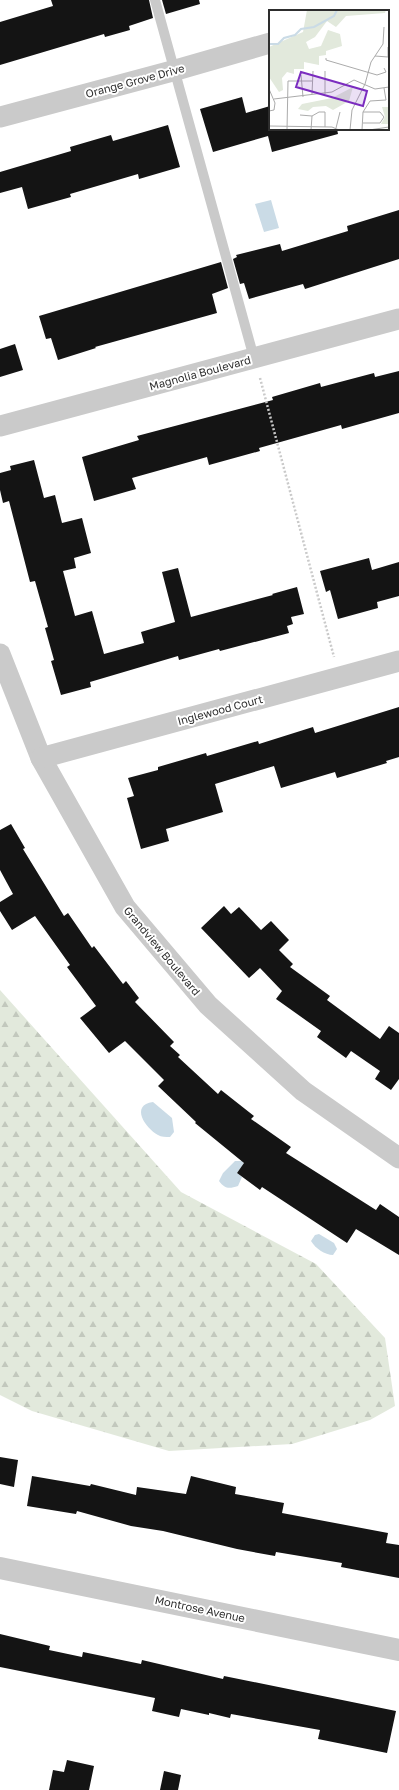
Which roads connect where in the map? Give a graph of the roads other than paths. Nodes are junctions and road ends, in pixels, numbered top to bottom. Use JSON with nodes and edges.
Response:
{"nodes":[{"id":1,"x":155,"y":0,"type":"edge"},
{"id":2,"x":269,"y":43,"type":"edge"},
{"id":3,"x":176,"y":70,"type":"junction"},
{"id":4,"x":0,"y":117,"type":"edge"},
{"id":5,"x":399,"y":319,"type":"edge"},
{"id":6,"x":254,"y":358,"type":"junction"},
{"id":7,"x":0,"y":426,"type":"edge"},
{"id":8,"x":0,"y":654,"type":"edge"},
{"id":9,"x":399,"y":661,"type":"edge"},
{"id":10,"x":40,"y":758,"type":"junction"},
{"id":11,"x":399,"y":1158,"type":"edge"},
{"id":12,"x":0,"y":1568,"type":"edge"},
{"id":13,"x":399,"y":1650,"type":"edge"}],
"edges":[{"from":1,"to":3,"type":"lane"},
{"from":2,"to":3,"type":"street","name":"Orange Grove Drive"},
{"from":3,"to":4,"type":"street","name":"Orange Grove Drive"},
{"from":3,"to":6,"type":"lane"},
{"from":5,"to":6,"type":"street","name":"Magnolia Boulevard"},
{"from":6,"to":7,"type":"street","name":"Magnolia Boulevard"},
{"from":8,"to":10,"type":"street","name":"Grandview Boulevard"},
{"from":9,"to":10,"type":"street","name":"Inglewood Court"},
{"from":10,"to":11,"type":"street","name":"Grandview Boulevard"},
{"from":12,"to":13,"type":"street","name":"Montrose Avenue"}]}
